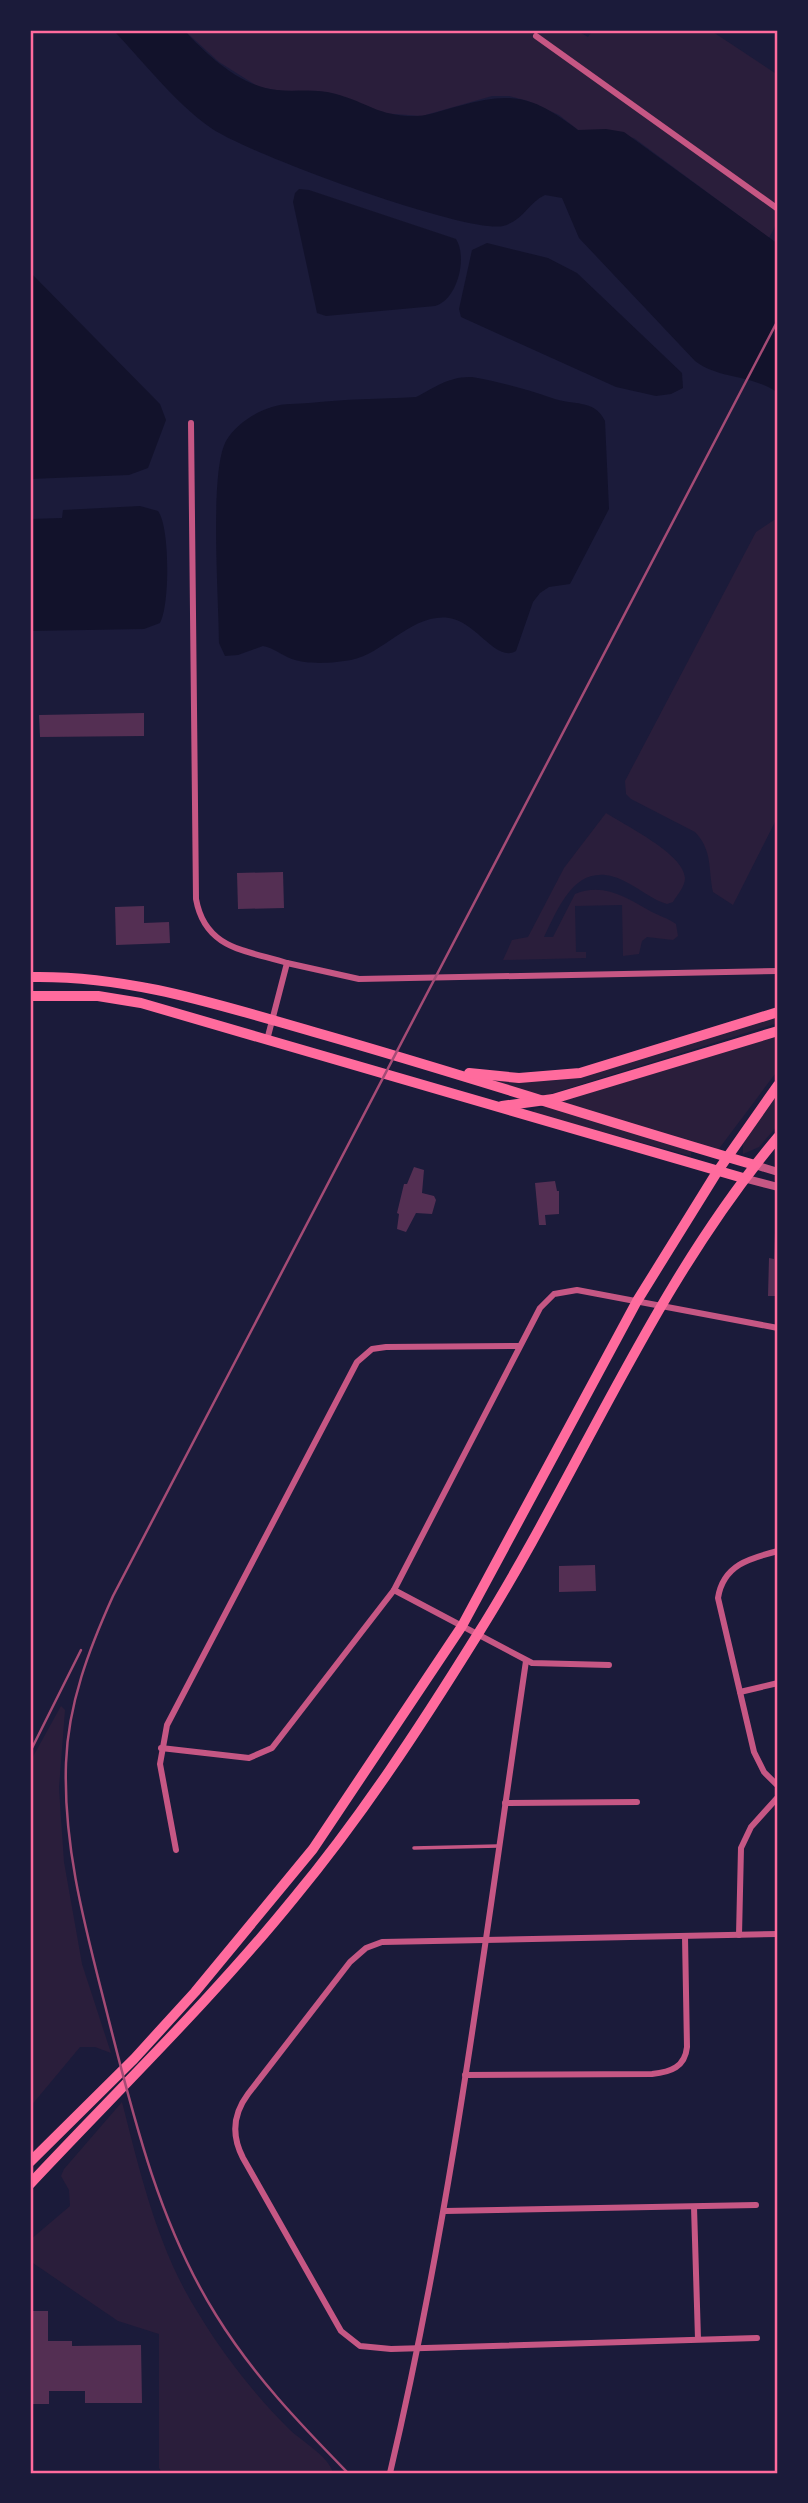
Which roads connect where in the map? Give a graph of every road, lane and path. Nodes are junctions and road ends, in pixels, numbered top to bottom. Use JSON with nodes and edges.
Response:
{"nodes":[{"id":1,"x":536,"y":36,"type":"dead end"},
{"id":2,"x":778,"y":209,"type":"edge"},
{"id":3,"x":191,"y":424,"type":"dead end"},
{"id":4,"x":287,"y":963,"type":"junction"},
{"id":5,"x":778,"y":971,"type":"edge"},
{"id":6,"x":30,"y":977,"type":"edge"},
{"id":7,"x":30,"y":996,"type":"edge"},
{"id":8,"x":778,"y":1013,"type":"edge"},
{"id":9,"x":272,"y":1020,"type":"junction"},
{"id":10,"x":778,"y":1031,"type":"edge"},
{"id":11,"x":267,"y":1040,"type":"junction"},
{"id":12,"x":410,"y":1061,"type":"junction"},
{"id":13,"x":778,"y":1085,"type":"edge"},
{"id":14,"x":544,"y":1101,"type":"junction"},
{"id":15,"x":488,"y":1105,"type":"junction"},
{"id":16,"x":778,"y":1137,"type":"edge"},
{"id":17,"x":728,"y":1157,"type":"junction"},
{"id":18,"x":755,"y":1165,"type":"junction"},
{"id":19,"x":717,"y":1172,"type":"junction"},
{"id":20,"x":778,"y":1172,"type":"edge"},
{"id":21,"x":743,"y":1178,"type":"junction"},
{"id":22,"x":778,"y":1188,"type":"edge"},
{"id":23,"x":637,"y":1301,"type":"junction"},
{"id":24,"x":660,"y":1305,"type":"junction"},
{"id":25,"x":778,"y":1328,"type":"edge"},
{"id":26,"x":519,"y":1346,"type":"junction"},
{"id":27,"x":778,"y":1552,"type":"edge"},
{"id":28,"x":394,"y":1590,"type":"junction"},
{"id":29,"x":462,"y":1626,"type":"junction"},
{"id":30,"x":477,"y":1635,"type":"junction"},
{"id":31,"x":526,"y":1661,"type":"junction"},
{"id":32,"x":609,"y":1665,"type":"dead end"},
{"id":33,"x":778,"y":1683,"type":"edge"},
{"id":34,"x":740,"y":1692,"type":"junction"},
{"id":35,"x":162,"y":1748,"type":"junction"},
{"id":36,"x":778,"y":1786,"type":"edge"},
{"id":37,"x":778,"y":1797,"type":"edge"},
{"id":38,"x":637,"y":1802,"type":"dead end"},
{"id":39,"x":505,"y":1803,"type":"junction"},
{"id":40,"x":498,"y":1846,"type":"junction"},
{"id":41,"x":414,"y":1849,"type":"dead end"},
{"id":42,"x":176,"y":1850,"type":"dead end"},
{"id":43,"x":778,"y":1934,"type":"edge"},
{"id":44,"x":739,"y":1935,"type":"junction"},
{"id":45,"x":685,"y":1937,"type":"junction"},
{"id":46,"x":484,"y":1941,"type":"junction"},
{"id":47,"x":465,"y":2075,"type":"junction"},
{"id":48,"x":30,"y":2162,"type":"edge"},
{"id":49,"x":30,"y":2184,"type":"edge"},
{"id":50,"x":756,"y":2205,"type":"dead end"},
{"id":51,"x":694,"y":2207,"type":"junction"},
{"id":52,"x":445,"y":2211,"type":"junction"},
{"id":53,"x":757,"y":2338,"type":"dead end"},
{"id":54,"x":698,"y":2339,"type":"junction"},
{"id":55,"x":419,"y":2348,"type":"junction"},
{"id":56,"x":390,"y":2473,"type":"edge"}],
"edges":[{"from":1,"to":2,"type":"street"},
{"from":3,"to":4,"type":"street"},
{"from":4,"to":5,"type":"street"},
{"from":4,"to":9,"type":"street"},
{"from":6,"to":9,"type":"main road"},
{"from":7,"to":11,"type":"main road"},
{"from":8,"to":12,"type":"main road"},
{"from":9,"to":11,"type":"street"},
{"from":9,"to":12,"type":"main road"},
{"from":10,"to":14,"type":"main road"},
{"from":11,"to":15,"type":"main road"},
{"from":12,"to":14,"type":"main road"},
{"from":13,"to":17,"type":"main road"},
{"from":14,"to":15,"type":"main road"},
{"from":14,"to":17,"type":"main road"},
{"from":15,"to":19,"type":"main road"},
{"from":16,"to":18,"type":"main road"},
{"from":17,"to":18,"type":"main road"},
{"from":17,"to":19,"type":"main road"},
{"from":18,"to":20,"type":"street"},
{"from":18,"to":21,"type":"main road"},
{"from":19,"to":21,"type":"main road"},
{"from":19,"to":23,"type":"main road"},
{"from":21,"to":22,"type":"street"},
{"from":21,"to":24,"type":"main road"},
{"from":23,"to":24,"type":"street"},
{"from":23,"to":26,"type":"street"},
{"from":23,"to":29,"type":"main road"},
{"from":24,"to":25,"type":"street"},
{"from":24,"to":30,"type":"main road"},
{"from":26,"to":28,"type":"street"},
{"from":26,"to":35,"type":"street"},
{"from":27,"to":34,"type":"street"},
{"from":28,"to":29,"type":"street"},
{"from":28,"to":35,"type":"street"},
{"from":29,"to":30,"type":"street"},
{"from":29,"to":48,"type":"main road"},
{"from":30,"to":31,"type":"street"},
{"from":30,"to":49,"type":"main road"},
{"from":31,"to":32,"type":"street"},
{"from":31,"to":39,"type":"street"},
{"from":33,"to":34,"type":"street"},
{"from":34,"to":36,"type":"street"},
{"from":35,"to":42,"type":"street"},
{"from":37,"to":44,"type":"street"},
{"from":38,"to":39,"type":"street"},
{"from":39,"to":40,"type":"street"},
{"from":40,"to":41,"type":"lane"},
{"from":40,"to":46,"type":"street"},
{"from":43,"to":44,"type":"street"},
{"from":44,"to":45,"type":"street"},
{"from":45,"to":46,"type":"street"},
{"from":45,"to":47,"type":"street"},
{"from":46,"to":47,"type":"street"},
{"from":46,"to":55,"type":"street"},
{"from":47,"to":52,"type":"street"},
{"from":50,"to":51,"type":"street"},
{"from":51,"to":52,"type":"street"},
{"from":51,"to":54,"type":"street"},
{"from":52,"to":55,"type":"street"},
{"from":53,"to":54,"type":"street"},
{"from":54,"to":55,"type":"street"},
{"from":55,"to":56,"type":"street"}]}
